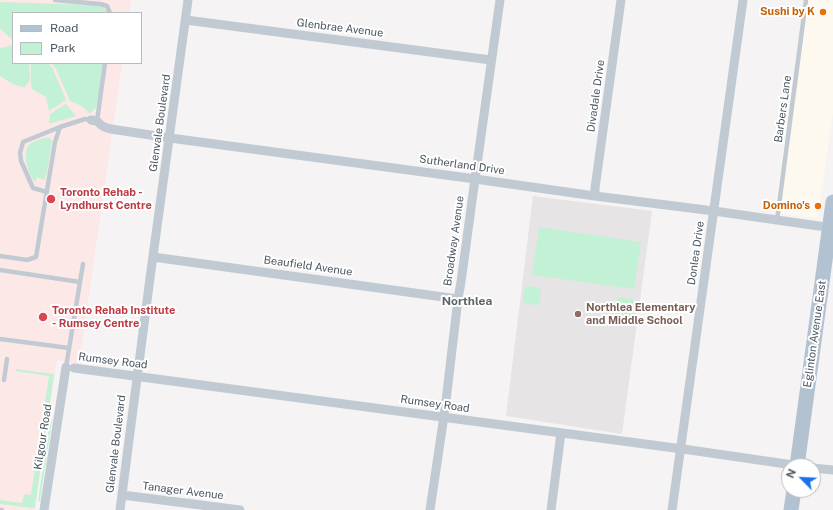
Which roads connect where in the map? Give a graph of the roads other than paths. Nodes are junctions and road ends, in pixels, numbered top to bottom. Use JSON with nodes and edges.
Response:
{"nodes":[{"id":1,"x":55,"y":0,"type":"edge"},
{"id":2,"x":188,"y":0,"type":"edge"},
{"id":3,"x":500,"y":0,"type":"edge"},
{"id":4,"x":622,"y":0,"type":"edge"},
{"id":5,"x":743,"y":0,"type":"edge"},
{"id":6,"x":806,"y":0,"type":"edge"},
{"id":7,"x":110,"y":12,"type":"edge"},
{"id":8,"x":186,"y":20,"type":"junction"},
{"id":9,"x":492,"y":60,"type":"junction"},
{"id":10,"x":105,"y":64,"type":"edge"},
{"id":11,"x":94,"y":121,"type":"junction"},
{"id":12,"x":60,"y":128,"type":"junction"},
{"id":13,"x":170,"y":138,"type":"junction"},
{"id":14,"x":475,"y":179,"type":"junction"},
{"id":15,"x":47,"y":192,"type":"junction"},
{"id":16,"x":595,"y":196,"type":"junction"},
{"id":17,"x":833,"y":202,"type":"edge"},
{"id":18,"x":714,"y":211,"type":"junction"},
{"id":19,"x":777,"y":220,"type":"junction"},
{"id":20,"x":831,"y":228,"type":"edge"},
{"id":21,"x":0,"y":256,"type":"edge"},
{"id":22,"x":154,"y":257,"type":"junction"},
{"id":23,"x":83,"y":264,"type":"dead end"},
{"id":24,"x":0,"y":270,"type":"edge"},
{"id":25,"x":80,"y":282,"type":"junction"},
{"id":26,"x":458,"y":300,"type":"junction"},
{"id":27,"x":0,"y":339,"type":"edge"},
{"id":28,"x":69,"y":348,"type":"junction"},
{"id":29,"x":7,"y":359,"type":"dead end"},
{"id":30,"x":70,"y":367,"type":"junction"},
{"id":31,"x":137,"y":376,"type":"junction"},
{"id":32,"x":4,"y":380,"type":"dead end"},
{"id":33,"x":444,"y":417,"type":"junction"},
{"id":34,"x":561,"y":433,"type":"junction"},
{"id":35,"x":681,"y":449,"type":"junction"},
{"id":36,"x":798,"y":458,"type":"edge"},
{"id":37,"x":781,"y":464,"type":"edge"},
{"id":38,"x":821,"y":469,"type":"edge"},
{"id":39,"x":833,"y":470,"type":"edge"},
{"id":40,"x":122,"y":495,"type":"junction"},
{"id":41,"x":793,"y":498,"type":"edge"},
{"id":42,"x":44,"y":510,"type":"edge"},
{"id":43,"x":120,"y":510,"type":"edge"},
{"id":44,"x":240,"y":510,"type":"edge"},
{"id":45,"x":430,"y":510,"type":"edge"},
{"id":46,"x":551,"y":510,"type":"edge"},
{"id":47,"x":672,"y":510,"type":"edge"},
{"id":48,"x":791,"y":510,"type":"edge"}],
"edges":[{"from":1,"to":7,"type":"lane"},
{"from":2,"to":8,"type":"street","name":"Glenvale Boulevard"},
{"from":3,"to":9,"type":"street","name":"Broadway Avenue"},
{"from":4,"to":16,"type":"street","name":"Divadale Drive"},
{"from":5,"to":18,"type":"street","name":"Donlea Drive"},
{"from":6,"to":19,"type":"lane","name":"Barbers Lane"},
{"from":8,"to":9,"type":"street","name":"Glenbrae Avenue"},
{"from":8,"to":13,"type":"street","name":"Glenvale Boulevard"},
{"from":9,"to":14,"type":"street","name":"Broadway Avenue"},
{"from":10,"to":11,"type":"lane"},
{"from":11,"to":12,"type":"lane"},
{"from":11,"to":13,"type":"street","name":"Sutherland Drive"},
{"from":12,"to":15,"type":"lane"},
{"from":12,"to":15,"type":"lane"},
{"from":13,"to":14,"type":"street","name":"Sutherland Drive"},
{"from":13,"to":22,"type":"street","name":"Glenvale Boulevard"},
{"from":14,"to":16,"type":"street","name":"Sutherland Drive"},
{"from":14,"to":26,"type":"street","name":"Broadway Avenue"},
{"from":15,"to":21,"type":"lane"},
{"from":16,"to":18,"type":"street","name":"Sutherland Drive"},
{"from":17,"to":20,"type":"main road","name":"Eglinton Avenue East"},
{"from":18,"to":19,"type":"street","name":"Sutherland Drive"},
{"from":18,"to":35,"type":"street","name":"Donlea Drive"},
{"from":19,"to":20,"type":"street","name":"Sutherland Drive"},
{"from":20,"to":36,"type":"main road","name":"Eglinton Avenue East"},
{"from":22,"to":26,"type":"street","name":"Beaufield Avenue"},
{"from":22,"to":31,"type":"street","name":"Glenvale Boulevard"},
{"from":23,"to":25,"type":"lane"},
{"from":24,"to":25,"type":"lane"},
{"from":25,"to":28,"type":"lane"},
{"from":26,"to":33,"type":"street","name":"Broadway Avenue"},
{"from":27,"to":28,"type":"lane"},
{"from":28,"to":30,"type":"lane"},
{"from":29,"to":32,"type":"lane"},
{"from":30,"to":31,"type":"street","name":"Rumsey Road"},
{"from":30,"to":42,"type":"street","name":"Kilgour Road"},
{"from":31,"to":33,"type":"street","name":"Rumsey Road"},
{"from":31,"to":40,"type":"street","name":"Glenvale Boulevard"},
{"from":33,"to":34,"type":"street","name":"Rumsey Road"},
{"from":33,"to":45,"type":"street","name":"Broadway Avenue"},
{"from":34,"to":35,"type":"street","name":"Rumsey Road"},
{"from":34,"to":46,"type":"street"},
{"from":35,"to":37,"type":"street","name":"Rumsey Road"},
{"from":35,"to":47,"type":"street","name":"Donlea Drive"},
{"from":38,"to":39,"type":"street"},
{"from":40,"to":43,"type":"street","name":"Glenvale Boulevard"},
{"from":40,"to":44,"type":"street","name":"Tanager Avenue"},
{"from":41,"to":48,"type":"main road"}]}
